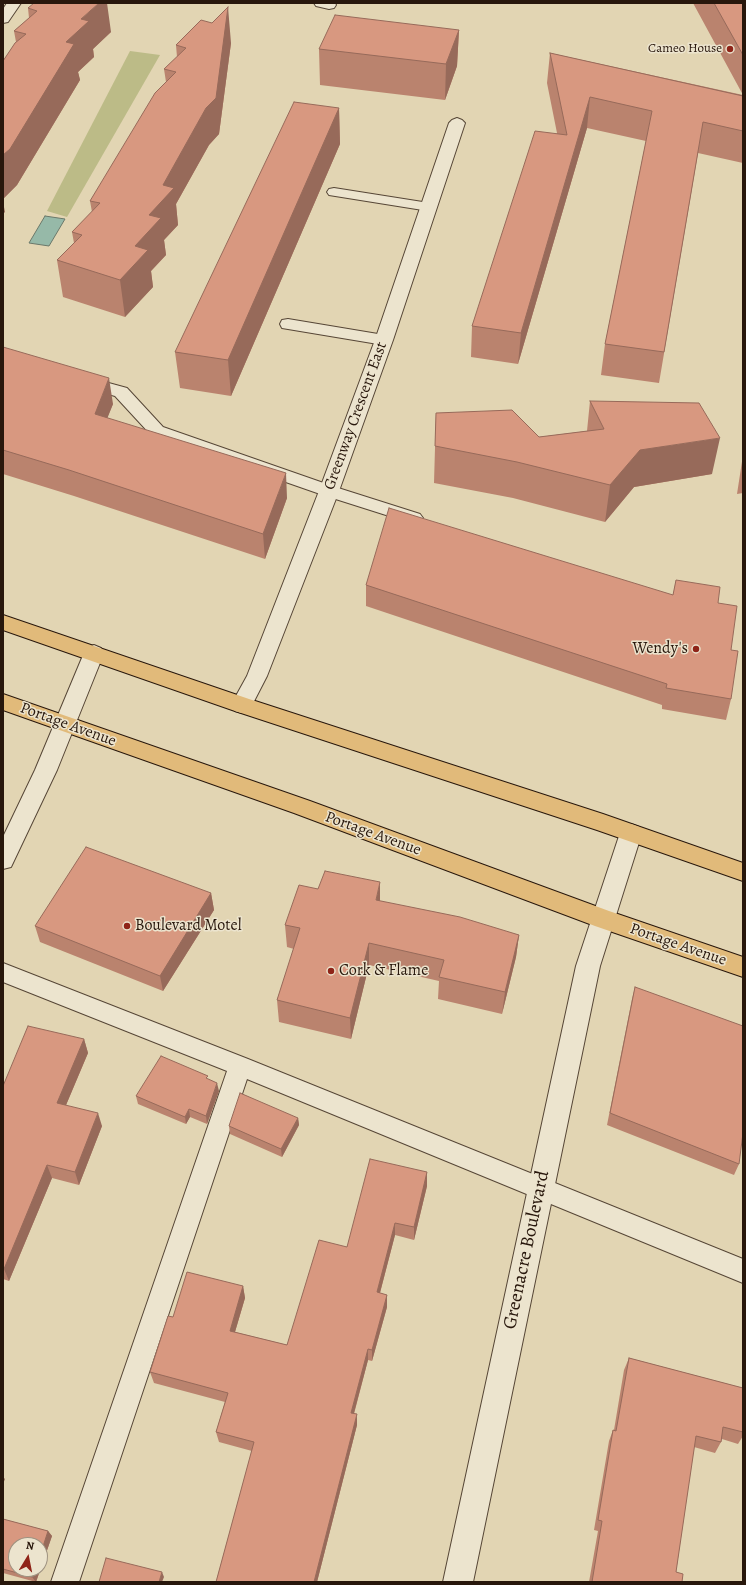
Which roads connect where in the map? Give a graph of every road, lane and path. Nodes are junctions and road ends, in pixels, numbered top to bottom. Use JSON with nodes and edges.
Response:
{"nodes":[{"id":1,"x":14,"y":3,"type":"edge"},
{"id":2,"x":3,"y":19,"type":"edge"},
{"id":3,"x":457,"y":123,"type":"dead end"},
{"id":4,"x":334,"y":192,"type":"dead end"},
{"id":5,"x":429,"y":207,"type":"junction"},
{"id":6,"x":288,"y":324,"type":"dead end"},
{"id":7,"x":384,"y":340,"type":"junction"},
{"id":8,"x":70,"y":377,"type":"edge"},
{"id":9,"x":329,"y":491,"type":"junction"},
{"id":10,"x":426,"y":521,"type":"edge"},
{"id":11,"x":3,"y":622,"type":"edge"},
{"id":12,"x":94,"y":653,"type":"junction"},
{"id":13,"x":3,"y":702,"type":"edge"},
{"id":14,"x":242,"y":705,"type":"junction"},
{"id":15,"x":64,"y":724,"type":"junction"},
{"id":16,"x":631,"y":833,"type":"junction"},
{"id":17,"x":3,"y":860,"type":"edge"},
{"id":18,"x":743,"y":872,"type":"edge"},
{"id":19,"x":603,"y":919,"type":"junction"},
{"id":20,"x":743,"y":967,"type":"edge"},
{"id":21,"x":3,"y":972,"type":"edge"},
{"id":22,"x":240,"y":1066,"type":"junction"},
{"id":23,"x":540,"y":1188,"type":"junction"},
{"id":24,"x":743,"y":1271,"type":"edge"},
{"id":25,"x":65,"y":1582,"type":"edge"},
{"id":26,"x":458,"y":1582,"type":"edge"}],
"edges":[{"from":1,"to":2,"type":"street"},
{"from":3,"to":5,"type":"street","name":"Greenway Crescent East"},
{"from":4,"to":5,"type":"lane"},
{"from":5,"to":7,"type":"street","name":"Greenway Crescent East"},
{"from":6,"to":7,"type":"lane"},
{"from":7,"to":9,"type":"street","name":"Greenway Crescent East"},
{"from":8,"to":9,"type":"lane"},
{"from":9,"to":10,"type":"lane"},
{"from":9,"to":14,"type":"street","name":"Greenway Crescent East"},
{"from":11,"to":12,"type":"highway"},
{"from":12,"to":14,"type":"highway"},
{"from":12,"to":15,"type":"street"},
{"from":13,"to":15,"type":"highway","name":"Portage Avenue"},
{"from":14,"to":16,"type":"highway"},
{"from":15,"to":17,"type":"street"},
{"from":15,"to":19,"type":"highway","name":"Portage Avenue"},
{"from":16,"to":18,"type":"highway"},
{"from":16,"to":19,"type":"street","name":"Greenacre Boulevard"},
{"from":19,"to":20,"type":"highway","name":"Portage Avenue"},
{"from":19,"to":23,"type":"street","name":"Greenacre Boulevard"},
{"from":21,"to":22,"type":"lane"},
{"from":22,"to":23,"type":"lane"},
{"from":22,"to":25,"type":"lane"},
{"from":23,"to":24,"type":"lane"},
{"from":23,"to":26,"type":"street","name":"Greenacre Boulevard"}]}
